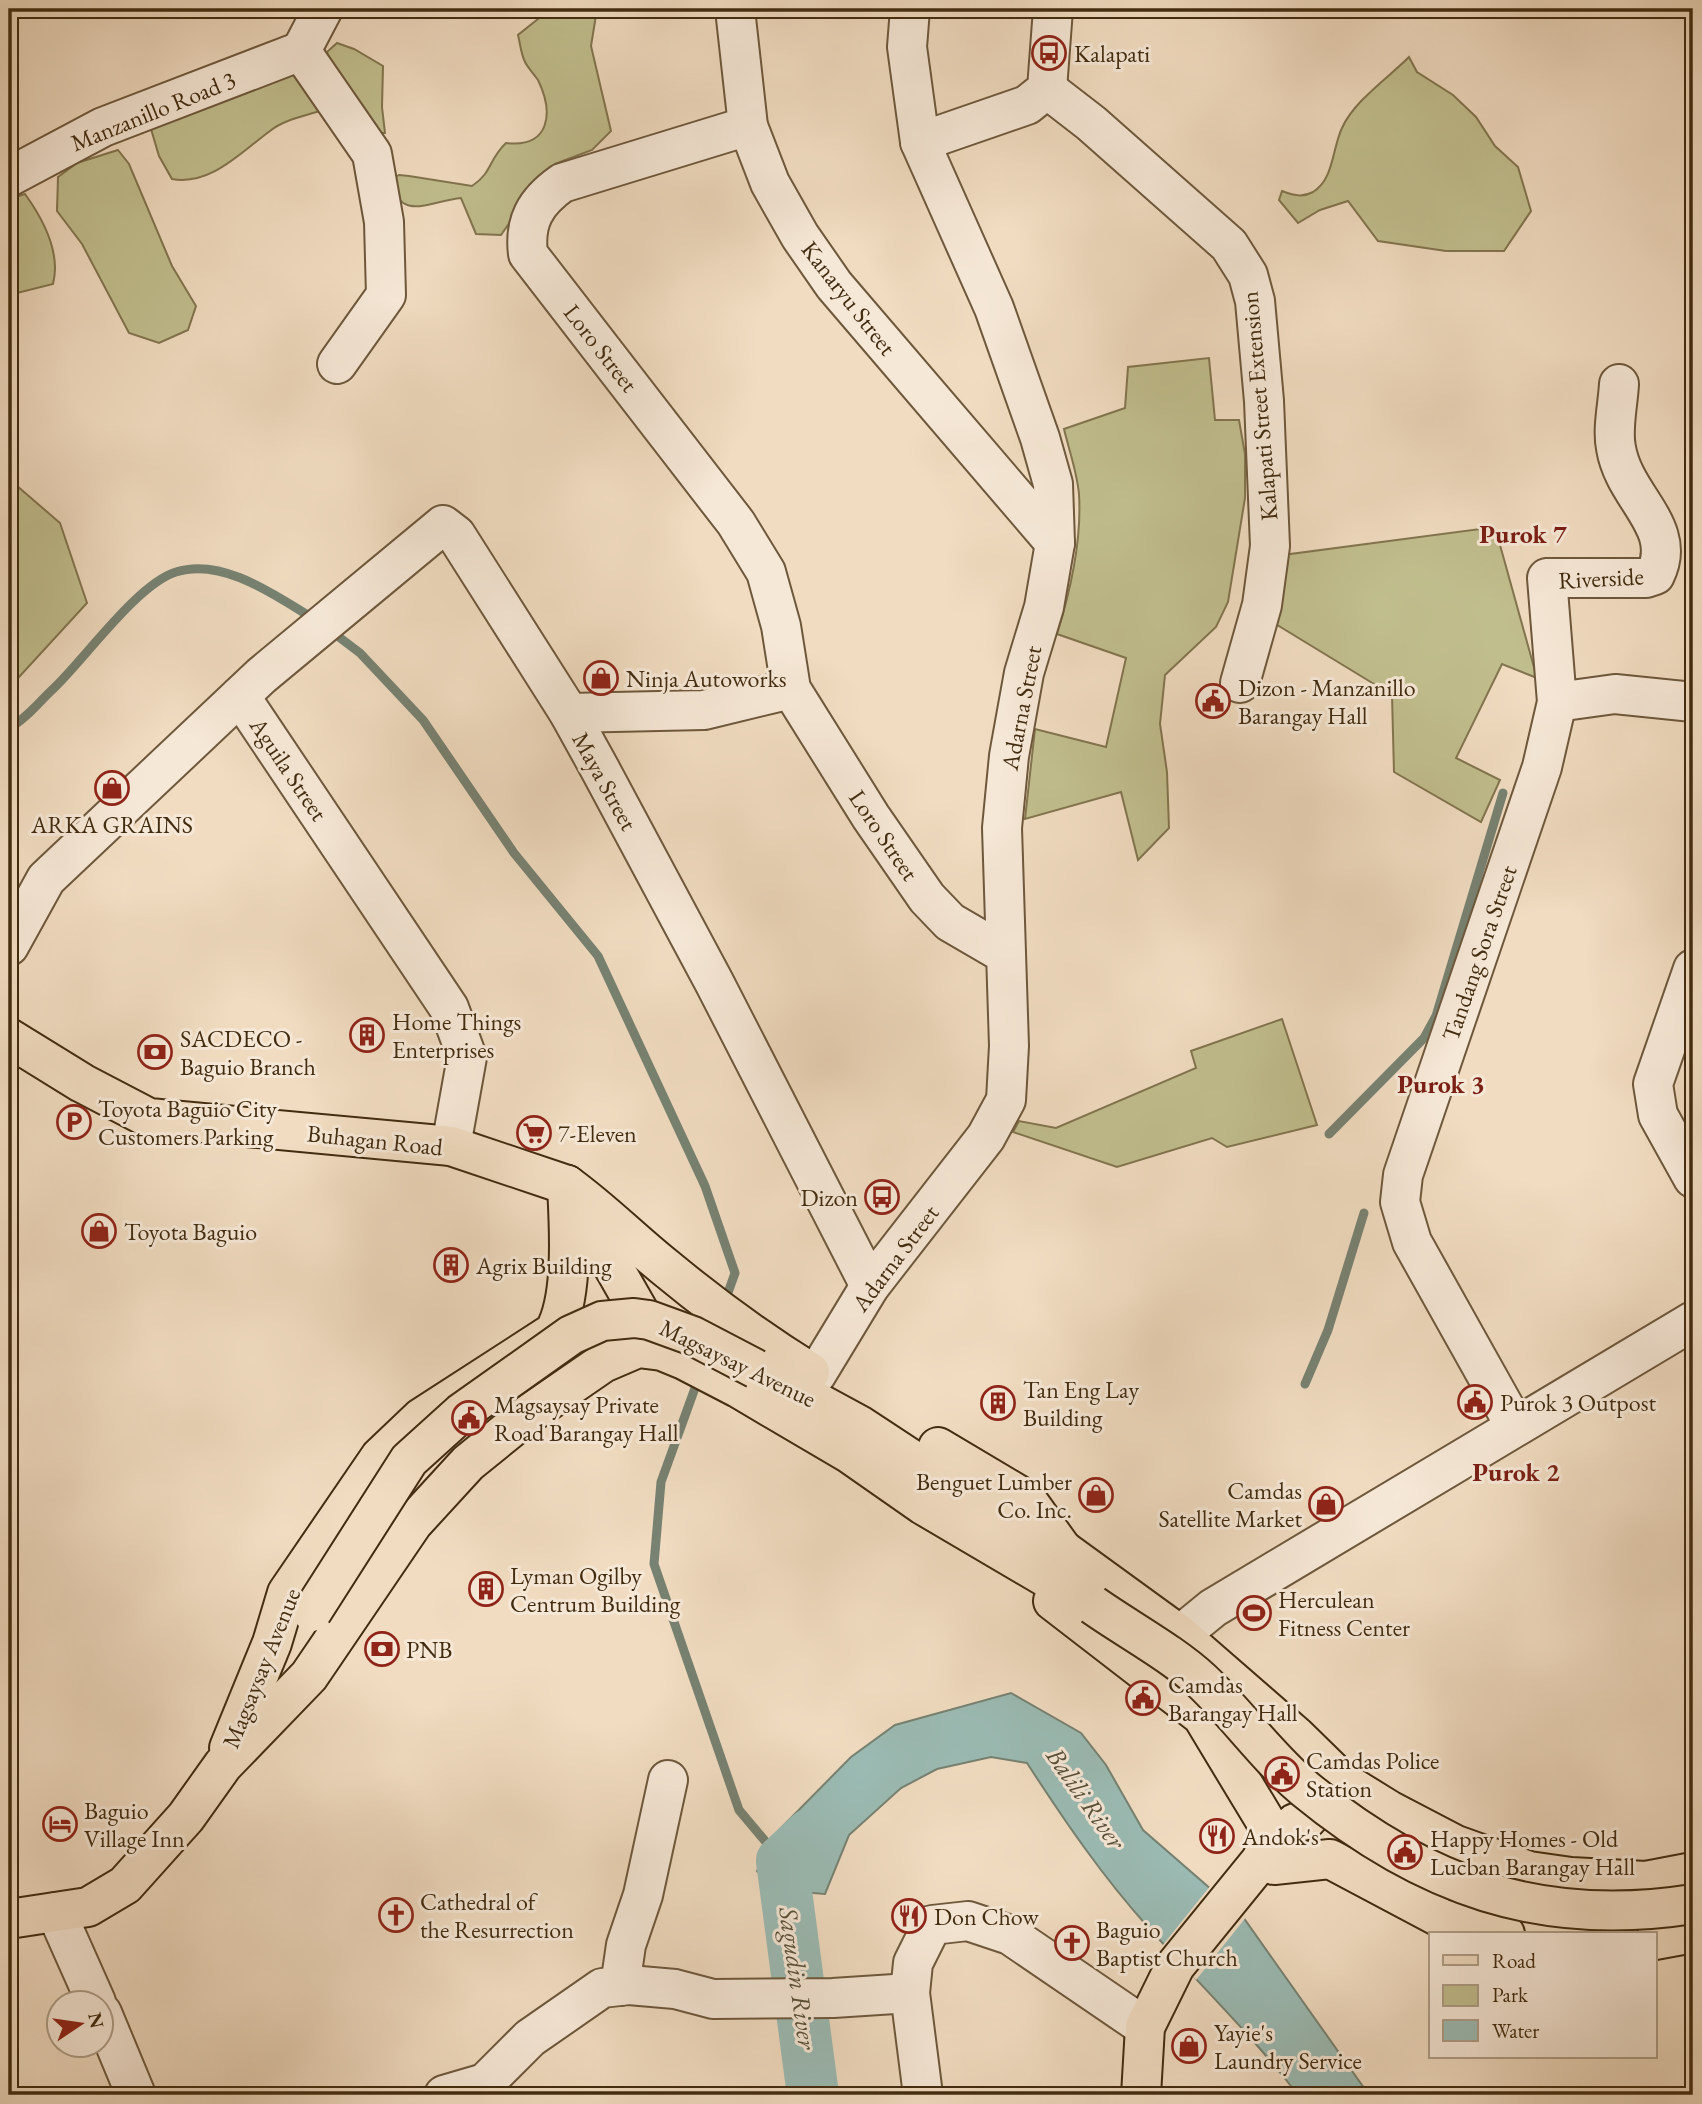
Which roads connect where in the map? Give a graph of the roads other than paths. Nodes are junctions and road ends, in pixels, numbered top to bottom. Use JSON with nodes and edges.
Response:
{"nodes":[{"id":1,"x":323,"y":9,"type":"edge"},
{"id":2,"x":735,"y":9,"type":"edge"},
{"id":3,"x":910,"y":9,"type":"edge"},
{"id":4,"x":1053,"y":9,"type":"edge"},
{"id":5,"x":301,"y":51,"type":"junction"},
{"id":6,"x":1047,"y":89,"type":"junction"},
{"id":7,"x":748,"y":126,"type":"junction"},
{"id":8,"x":920,"y":142,"type":"junction"},
{"id":9,"x":9,"y":177,"type":"edge"},
{"id":10,"x":337,"y":364,"type":"dead end"},
{"id":11,"x":1619,"y":384,"type":"dead end"},
{"id":12,"x":1055,"y":543,"type":"junction"},
{"id":13,"x":1240,"y":683,"type":"dead end"},
{"id":14,"x":791,"y":689,"type":"junction"},
{"id":15,"x":240,"y":696,"type":"junction"},
{"id":16,"x":1557,"y":702,"type":"junction"},
{"id":17,"x":1693,"y":702,"type":"edge"},
{"id":18,"x":569,"y":713,"type":"junction"},
{"id":19,"x":9,"y":946,"type":"edge"},
{"id":20,"x":1005,"y":954,"type":"junction"},
{"id":21,"x":1693,"y":969,"type":"edge"},
{"id":22,"x":9,"y":1038,"type":"edge"},
{"id":23,"x":451,"y":1146,"type":"junction"},
{"id":24,"x":1693,"y":1178,"type":"edge"},
{"id":25,"x":567,"y":1185,"type":"junction"},
{"id":26,"x":609,"y":1215,"type":"junction"},
{"id":27,"x":611,"y":1265,"type":"junction"},
{"id":28,"x":870,"y":1286,"type":"junction"},
{"id":29,"x":1693,"y":1321,"type":"edge"},
{"id":30,"x":768,"y":1345,"type":"junction"},
{"id":31,"x":673,"y":1356,"type":"junction"},
{"id":32,"x":603,"y":1363,"type":"junction"},
{"id":33,"x":816,"y":1375,"type":"junction"},
{"id":34,"x":749,"y":1394,"type":"junction"},
{"id":35,"x":1515,"y":1426,"type":"junction"},
{"id":36,"x":923,"y":1505,"type":"junction"},
{"id":37,"x":1050,"y":1561,"type":"junction"},
{"id":38,"x":1180,"y":1635,"type":"junction"},
{"id":39,"x":1296,"y":1736,"type":"junction"},
{"id":40,"x":223,"y":1765,"type":"junction"},
{"id":41,"x":668,"y":1780,"type":"dead end"},
{"id":42,"x":1342,"y":1781,"type":"junction"},
{"id":43,"x":1251,"y":1793,"type":"junction"},
{"id":44,"x":1389,"y":1810,"type":"junction"},
{"id":45,"x":1330,"y":1859,"type":"junction"},
{"id":46,"x":1258,"y":1871,"type":"junction"},
{"id":47,"x":1693,"y":1872,"type":"edge"},
{"id":48,"x":1693,"y":1904,"type":"edge"},
{"id":49,"x":56,"y":1912,"type":"junction"},
{"id":50,"x":9,"y":1919,"type":"edge"},
{"id":51,"x":1497,"y":1932,"type":"edge"},
{"id":52,"x":1693,"y":1933,"type":"edge"},
{"id":53,"x":1656,"y":1940,"type":"edge"},
{"id":54,"x":620,"y":1986,"type":"junction"},
{"id":55,"x":89,"y":1988,"type":"edge"},
{"id":56,"x":911,"y":1993,"type":"junction"},
{"id":57,"x":1145,"y":2027,"type":"junction"},
{"id":58,"x":116,"y":2047,"type":"edge"},
{"id":59,"x":136,"y":2095,"type":"edge"},
{"id":60,"x":443,"y":2095,"type":"edge"},
{"id":61,"x":923,"y":2095,"type":"edge"},
{"id":62,"x":1140,"y":2095,"type":"edge"}],
"edges":[{"from":1,"to":5,"type":"street"},
{"from":2,"to":7,"type":"street","name":"Kanaryu Street"},
{"from":3,"to":8,"type":"street","name":"Adarna Street"},
{"from":4,"to":6,"type":"street"},
{"from":5,"to":9,"type":"street","name":"Manzanillo Road 3"},
{"from":5,"to":10,"type":"street"},
{"from":6,"to":8,"type":"street"},
{"from":6,"to":13,"type":"street","name":"Kalapati Street Extension"},
{"from":7,"to":12,"type":"street","name":"Kanaryu Street"},
{"from":7,"to":14,"type":"street","name":"Loro Street"},
{"from":8,"to":12,"type":"street","name":"Adarna Street"},
{"from":11,"to":16,"type":"street","name":"Riverside"},
{"from":12,"to":20,"type":"street","name":"Adarna Street"},
{"from":14,"to":18,"type":"street"},
{"from":14,"to":20,"type":"street","name":"Loro Street"},
{"from":15,"to":18,"type":"street","name":"Maya Street"},
{"from":15,"to":19,"type":"street","name":"Aguila Street"},
{"from":15,"to":23,"type":"street","name":"Aguila Street"},
{"from":16,"to":17,"type":"street"},
{"from":16,"to":35,"type":"street","name":"Tandang Sora Street"},
{"from":18,"to":28,"type":"street","name":"Maya Street"},
{"from":20,"to":28,"type":"street","name":"Adarna Street"},
{"from":21,"to":24,"type":"street"},
{"from":22,"to":23,"type":"main road","name":"Buhagan Road"},
{"from":23,"to":25,"type":"main road","name":"Buhagan Road"},
{"from":25,"to":26,"type":"main road","name":"Buhagan Road"},
{"from":25,"to":27,"type":"main road"},
{"from":25,"to":40,"type":"main road","name":"Magsaysay Avenue"},
{"from":26,"to":27,"type":"main road"},
{"from":26,"to":30,"type":"main road","name":"Buhagan Road"},
{"from":27,"to":31,"type":"main road"},
{"from":27,"to":32,"type":"main road"},
{"from":28,"to":33,"type":"street","name":"Adarna Street"},
{"from":29,"to":35,"type":"street"},
{"from":30,"to":33,"type":"main road","name":"Buhagan Road"},
{"from":30,"to":34,"type":"main road"},
{"from":31,"to":32,"type":"main road","name":"Magsaysay Avenue"},
{"from":31,"to":34,"type":"main road","name":"Magsaysay Avenue"},
{"from":32,"to":40,"type":"main road","name":"Magsaysay Avenue"},
{"from":33,"to":37,"type":"main road","name":"Buhagan Road"},
{"from":34,"to":36,"type":"main road","name":"Magsaysay Avenue"},
{"from":35,"to":38,"type":"street"},
{"from":36,"to":37,"type":"main road","name":"Magsaysay Avenue"},
{"from":36,"to":43,"type":"main road"},
{"from":37,"to":38,"type":"main road","name":"Magsaysay Avenue"},
{"from":37,"to":40,"type":"main road","name":"Magsaysay Avenue","bridge":true},
{"from":37,"to":48,"type":"main road","name":"Magsaysay Avenue","bridge":true},
{"from":38,"to":39,"type":"main road","name":"Magsaysay Avenue"},
{"from":39,"to":42,"type":"main road","name":"Magsaysay Avenue"},
{"from":39,"to":43,"type":"main road"},
{"from":40,"to":49,"type":"main road","name":"Magsaysay Avenue"},
{"from":41,"to":54,"type":"street"},
{"from":42,"to":44,"type":"main road","name":"Magsaysay Avenue"},
{"from":42,"to":46,"type":"main road"},
{"from":43,"to":46,"type":"main road"},
{"from":44,"to":45,"type":"main road"},
{"from":44,"to":47,"type":"main road","name":"Magsaysay Avenue"},
{"from":45,"to":46,"type":"main road"},
{"from":45,"to":51,"type":"main road"},
{"from":46,"to":57,"type":"main road"},
{"from":49,"to":50,"type":"main road","name":"Magsaysay Avenue"},
{"from":49,"to":55,"type":"street"},
{"from":52,"to":53,"type":"main road"},
{"from":54,"to":56,"type":"street"},
{"from":54,"to":60,"type":"street"},
{"from":56,"to":57,"type":"street"},
{"from":56,"to":61,"type":"street"},
{"from":57,"to":62,"type":"main road"},
{"from":58,"to":59,"type":"street"}]}
